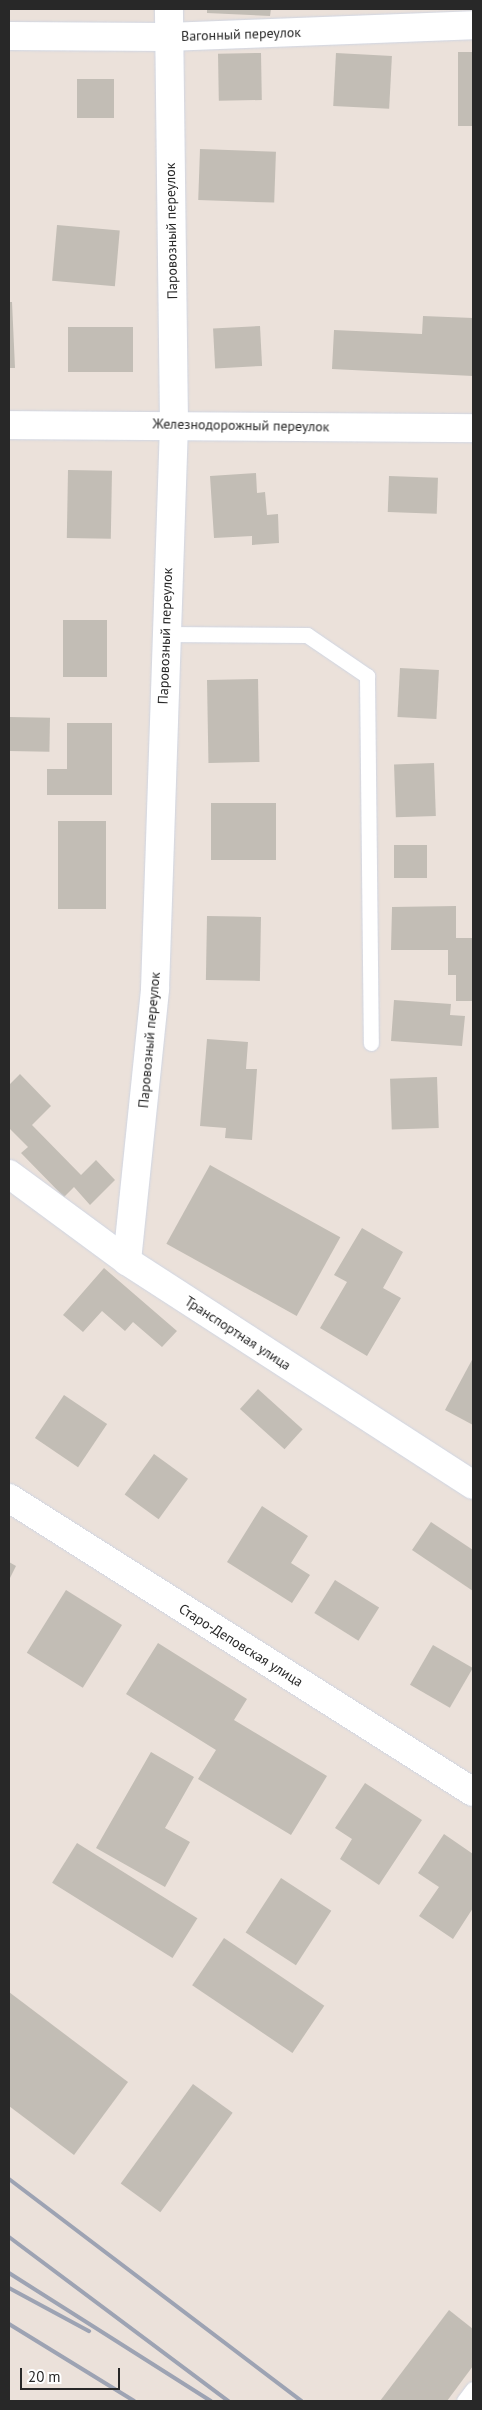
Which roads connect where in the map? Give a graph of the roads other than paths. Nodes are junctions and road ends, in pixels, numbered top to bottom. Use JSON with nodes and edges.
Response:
{"nodes":[{"id":1,"x":168,"y":9,"type":"edge"},
{"id":2,"x":473,"y":25,"type":"edge"},
{"id":3,"x":9,"y":36,"type":"edge"},
{"id":4,"x":167,"y":37,"type":"junction"},
{"id":5,"x":174,"y":424,"type":"junction"},
{"id":6,"x":9,"y":426,"type":"edge"},
{"id":7,"x":473,"y":428,"type":"edge"},
{"id":8,"x":164,"y":634,"type":"junction"},
{"id":9,"x":371,"y":1043,"type":"dead end"},
{"id":10,"x":9,"y":1174,"type":"edge"},
{"id":11,"x":127,"y":1261,"type":"junction"},
{"id":12,"x":473,"y":1485,"type":"edge"},
{"id":13,"x":9,"y":1498,"type":"edge"},
{"id":14,"x":473,"y":1792,"type":"edge"},
{"id":15,"x":473,"y":2389,"type":"edge"},
{"id":16,"x":464,"y":2401,"type":"edge"}],
"edges":[{"from":1,"to":4,"type":"street","name":"Паровозный переулок"},
{"from":2,"to":4,"type":"street","name":"Вагонный переулок"},
{"from":3,"to":4,"type":"street","name":"Вагонный переулок"},
{"from":4,"to":5,"type":"street","name":"Паровозный переулок"},
{"from":5,"to":6,"type":"street","name":"Железнодорожный переулок"},
{"from":5,"to":7,"type":"street","name":"Железнодорожный переулок"},
{"from":5,"to":8,"type":"street","name":"Паровозный переулок"},
{"from":8,"to":9,"type":"lane"},
{"from":8,"to":11,"type":"street","name":"Паровозный переулок"},
{"from":10,"to":11,"type":"street","name":"Транспортная улица"},
{"from":11,"to":12,"type":"street","name":"Транспортная улица"},
{"from":13,"to":14,"type":"street","name":"Старо-Деповская улица"},
{"from":15,"to":16,"type":"lane"}]}
